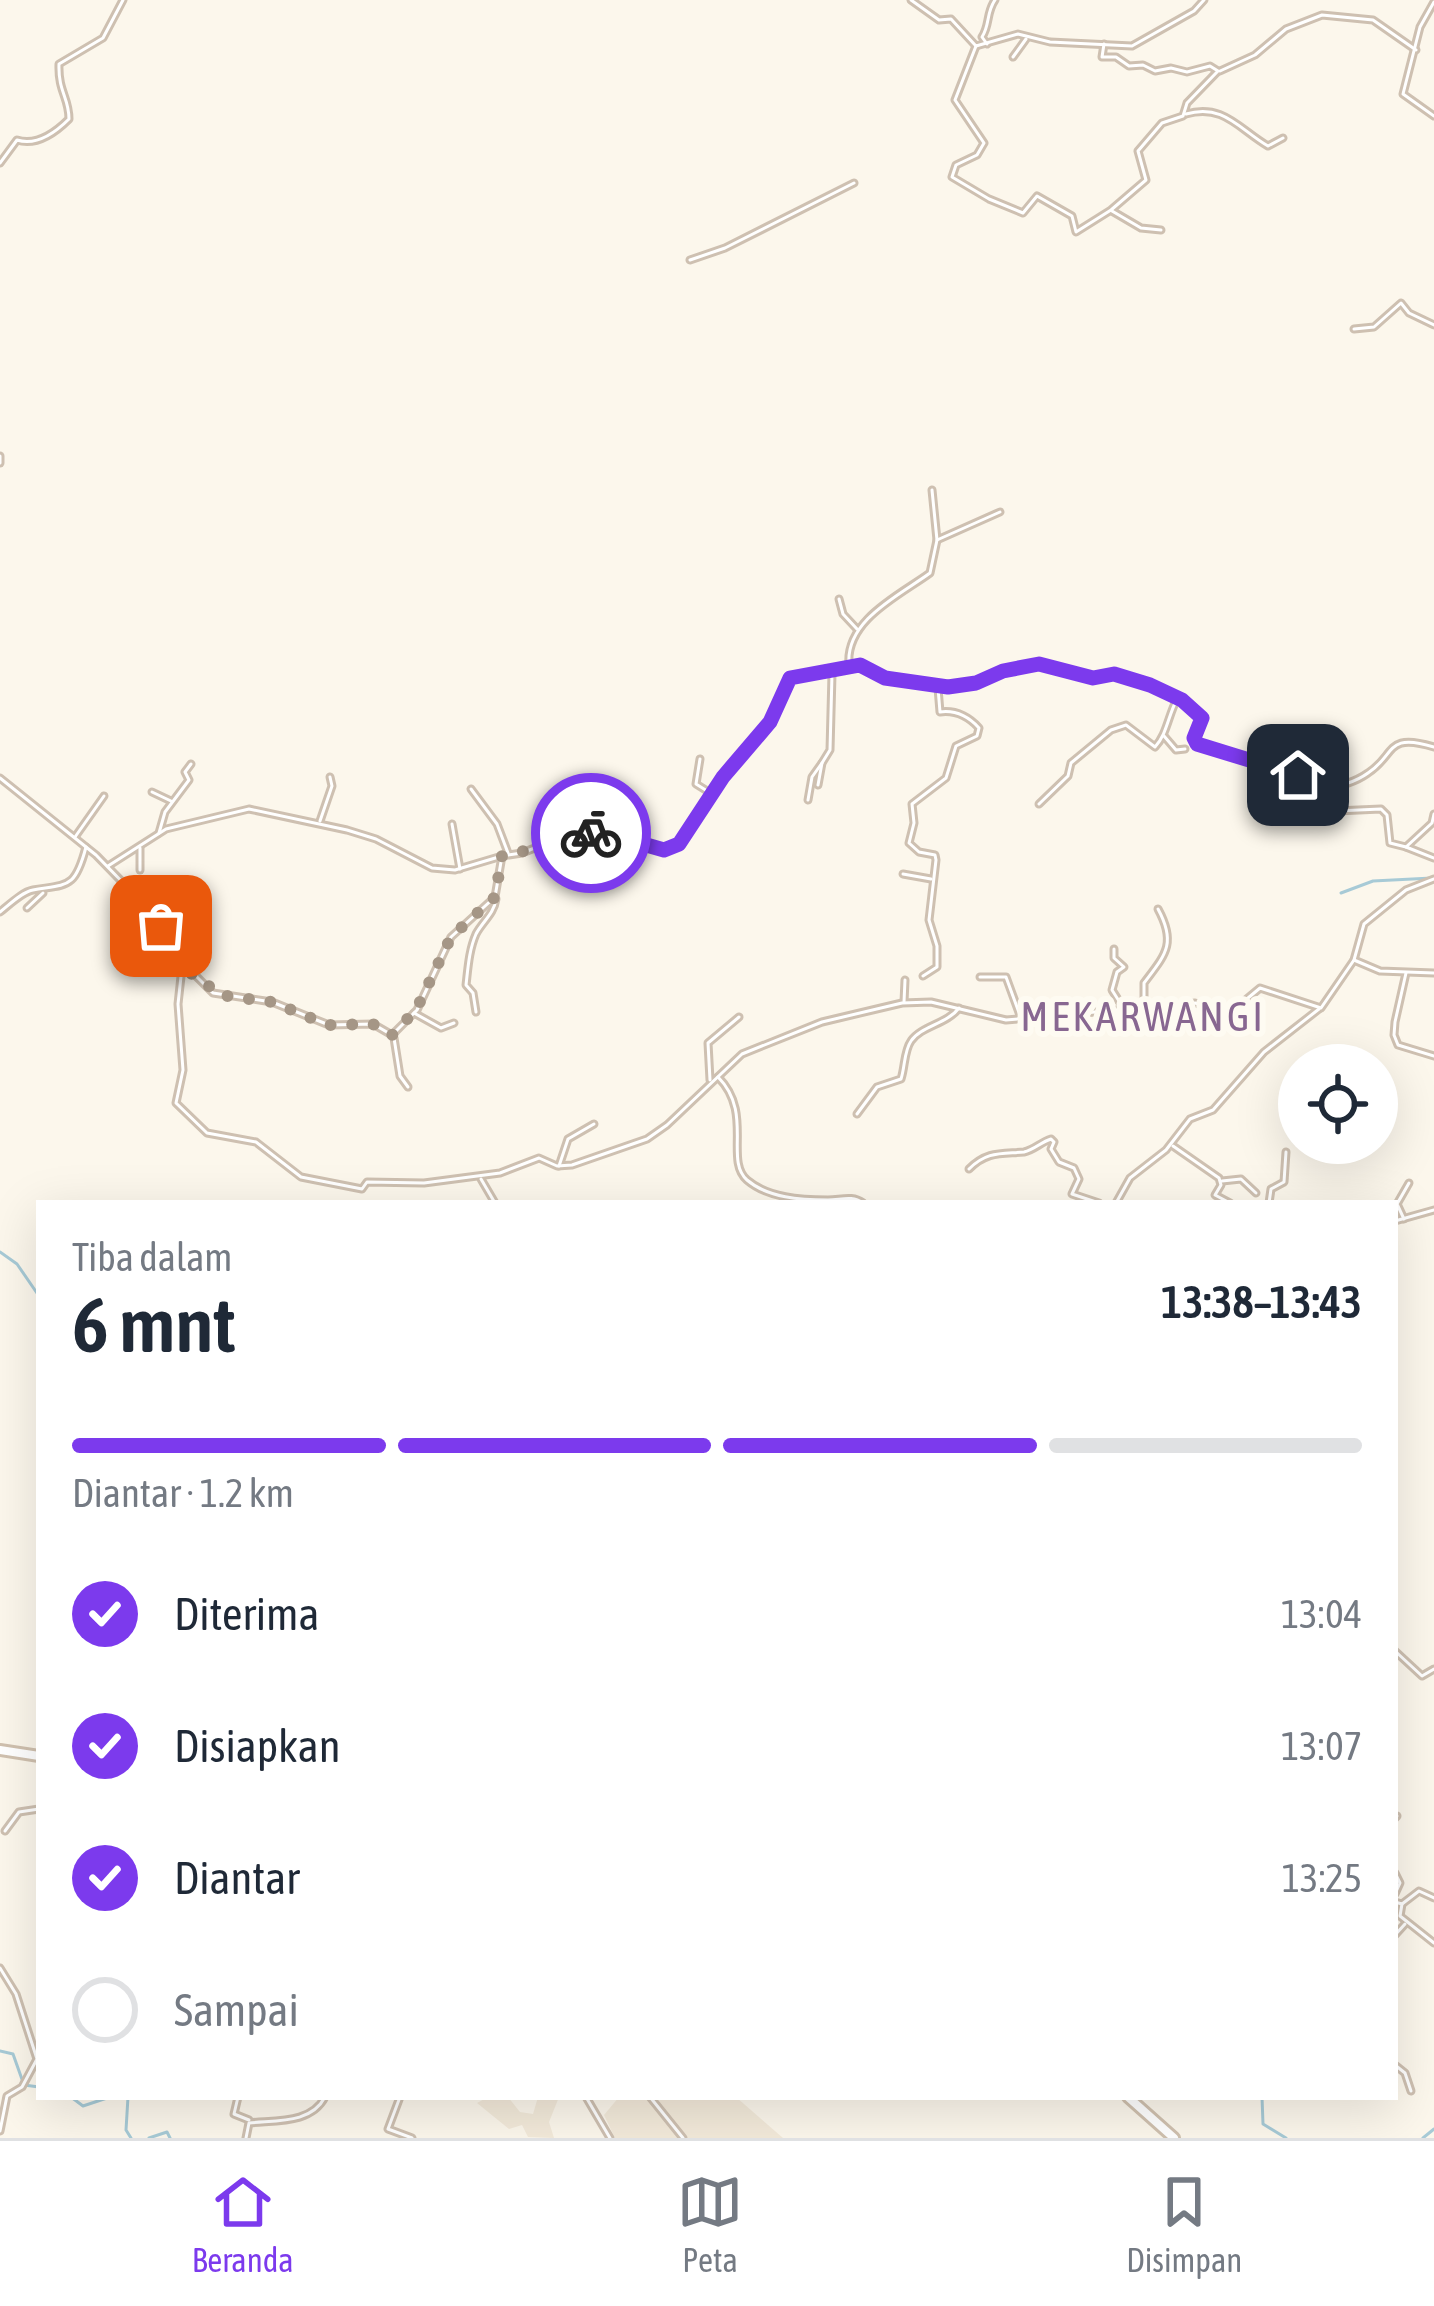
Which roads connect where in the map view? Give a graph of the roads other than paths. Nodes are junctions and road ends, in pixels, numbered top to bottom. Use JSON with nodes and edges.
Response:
{"nodes":[{"id":1,"x":123,"y":0,"type":"edge"},
{"id":2,"x":911,"y":0,"type":"edge"},
{"id":3,"x":995,"y":0,"type":"edge"},
{"id":4,"x":1204,"y":0,"type":"edge"},
{"id":5,"x":1434,"y":2,"type":"edge"},
{"id":6,"x":1028,"y":36,"type":"junction"},
{"id":7,"x":987,"y":44,"type":"junction"},
{"id":8,"x":1104,"y":44,"type":"junction"},
{"id":9,"x":976,"y":46,"type":"junction"},
{"id":10,"x":1415,"y":50,"type":"junction"},
{"id":11,"x":1013,"y":56,"type":"dead end"},
{"id":12,"x":1218,"y":71,"type":"junction"},
{"id":13,"x":1184,"y":115,"type":"junction"},
{"id":14,"x":1434,"y":116,"type":"edge"},
{"id":15,"x":1283,"y":138,"type":"dead end"},
{"id":16,"x":0,"y":164,"type":"edge"},
{"id":17,"x":854,"y":183,"type":"dead end"},
{"id":18,"x":1111,"y":210,"type":"junction"},
{"id":19,"x":1161,"y":230,"type":"dead end"},
{"id":20,"x":690,"y":260,"type":"dead end"},
{"id":21,"x":1434,"y":325,"type":"edge"},
{"id":22,"x":1354,"y":329,"type":"dead end"},
{"id":23,"x":932,"y":490,"type":"dead end"},
{"id":24,"x":1000,"y":512,"type":"dead end"},
{"id":25,"x":937,"y":540,"type":"junction"},
{"id":26,"x":839,"y":599,"type":"dead end"},
{"id":27,"x":859,"y":630,"type":"junction"},
{"id":28,"x":850,"y":667,"type":"junction"},
{"id":29,"x":832,"y":672,"type":"junction"},
{"id":30,"x":938,"y":686,"type":"junction"},
{"id":31,"x":1178,"y":698,"type":"junction"},
{"id":32,"x":1164,"y":736,"type":"junction"},
{"id":33,"x":1434,"y":747,"type":"edge"},
{"id":34,"x":1185,"y":749,"type":"dead end"},
{"id":35,"x":700,"y":759,"type":"dead end"},
{"id":36,"x":191,"y":764,"type":"dead end"},
{"id":37,"x":822,"y":764,"type":"junction"},
{"id":38,"x":330,"y":777,"type":"dead end"},
{"id":39,"x":0,"y":778,"type":"edge"},
{"id":40,"x":818,"y":785,"type":"dead end"},
{"id":41,"x":471,"y":789,"type":"dead end"},
{"id":42,"x":1319,"y":789,"type":"junction"},
{"id":43,"x":152,"y":792,"type":"dead end"},
{"id":44,"x":712,"y":794,"type":"junction"},
{"id":45,"x":104,"y":796,"type":"dead end"},
{"id":46,"x":808,"y":800,"type":"dead end"},
{"id":47,"x":172,"y":802,"type":"junction"},
{"id":48,"x":1039,"y":804,"type":"dead end"},
{"id":49,"x":1434,"y":814,"type":"edge"},
{"id":50,"x":319,"y":824,"type":"junction"},
{"id":51,"x":452,"y":824,"type":"dead end"},
{"id":52,"x":159,"y":833,"type":"junction"},
{"id":53,"x":74,"y":837,"type":"junction"},
{"id":54,"x":140,"y":846,"type":"junction"},
{"id":55,"x":86,"y":847,"type":"junction"},
{"id":56,"x":1406,"y":847,"type":"junction"},
{"id":57,"x":505,"y":856,"type":"junction"},
{"id":58,"x":1434,"y":858,"type":"edge"},
{"id":59,"x":106,"y":866,"type":"junction"},
{"id":60,"x":460,"y":869,"type":"junction"},
{"id":61,"x":140,"y":870,"type":"dead end"},
{"id":62,"x":903,"y":874,"type":"dead end"},
{"id":63,"x":1434,"y":879,"type":"edge"},
{"id":64,"x":933,"y":880,"type":"junction"},
{"id":65,"x":44,"y":892,"type":"junction"},
{"id":66,"x":495,"y":897,"type":"junction"},
{"id":67,"x":27,"y":908,"type":"dead end"},
{"id":68,"x":1158,"y":909,"type":"dead end"},
{"id":69,"x":0,"y":912,"type":"edge"},
{"id":70,"x":1114,"y":949,"type":"dead end"},
{"id":71,"x":1354,"y":960,"type":"junction"},
{"id":72,"x":182,"y":970,"type":"junction"},
{"id":73,"x":1406,"y":973,"type":"junction"},
{"id":74,"x":1434,"y":973,"type":"edge"},
{"id":75,"x":923,"y":976,"type":"dead end"},
{"id":76,"x":980,"y":977,"type":"dead end"},
{"id":77,"x":905,"y":980,"type":"dead end"},
{"id":78,"x":904,"y":1002,"type":"junction"},
{"id":79,"x":959,"y":1008,"type":"junction"},
{"id":80,"x":1144,"y":1008,"type":"junction"},
{"id":81,"x":1321,"y":1008,"type":"junction"},
{"id":82,"x":730,"y":1011,"type":"dead end"},
{"id":83,"x":476,"y":1012,"type":"dead end"},
{"id":84,"x":1127,"y":1012,"type":"junction"},
{"id":85,"x":414,"y":1013,"type":"junction"},
{"id":86,"x":1021,"y":1019,"type":"junction"},
{"id":87,"x":454,"y":1023,"type":"dead end"},
{"id":88,"x":392,"y":1035,"type":"junction"},
{"id":89,"x":1434,"y":1056,"type":"edge"},
{"id":90,"x":717,"y":1076,"type":"junction"},
{"id":91,"x":710,"y":1082,"type":"junction"},
{"id":92,"x":408,"y":1087,"type":"dead end"},
{"id":93,"x":856,"y":1114,"type":"dead end"},
{"id":94,"x":594,"y":1124,"type":"dead end"},
{"id":95,"x":1171,"y":1144,"type":"junction"},
{"id":96,"x":1285,"y":1164,"type":"edge"},
{"id":97,"x":559,"y":1166,"type":"junction"},
{"id":98,"x":969,"y":1169,"type":"dead end"},
{"id":99,"x":478,"y":1176,"type":"junction"},
{"id":100,"x":1222,"y":1181,"type":"junction"},
{"id":101,"x":1409,"y":1184,"type":"dead end"},
{"id":102,"x":1256,"y":1193,"type":"dead end"},
{"id":103,"x":493,"y":1200,"type":"edge"},
{"id":104,"x":825,"y":1200,"type":"edge"},
{"id":105,"x":825,"y":1200,"type":"edge"},
{"id":106,"x":859,"y":1200,"type":"edge"},
{"id":107,"x":1090,"y":1200,"type":"edge"},
{"id":108,"x":1118,"y":1200,"type":"edge"},
{"id":109,"x":1224,"y":1200,"type":"edge"},
{"id":110,"x":1269,"y":1200,"type":"edge"},
{"id":111,"x":1398,"y":1202,"type":"edge"},
{"id":112,"x":1398,"y":1206,"type":"edge"},
{"id":113,"x":1434,"y":1210,"type":"edge"},
{"id":114,"x":1404,"y":1219,"type":"junction"},
{"id":115,"x":1398,"y":1220,"type":"edge"},
{"id":116,"x":1398,"y":1654,"type":"edge"},
{"id":117,"x":1434,"y":1669,"type":"edge"},
{"id":118,"x":0,"y":1750,"type":"edge"},
{"id":119,"x":36,"y":1756,"type":"edge"},
{"id":120,"x":36,"y":1809,"type":"edge"},
{"id":121,"x":4,"y":1831,"type":"dead end"},
{"id":122,"x":1434,"y":1898,"type":"edge"},
{"id":123,"x":1398,"y":1903,"type":"edge"},
{"id":124,"x":1406,"y":1922,"type":"junction"},
{"id":125,"x":1398,"y":1931,"type":"edge"},
{"id":126,"x":1434,"y":1943,"type":"edge"},
{"id":127,"x":0,"y":1968,"type":"edge"},
{"id":128,"x":36,"y":2054,"type":"edge"},
{"id":129,"x":36,"y":2061,"type":"edge"},
{"id":130,"x":1398,"y":2067,"type":"edge"},
{"id":131,"x":1411,"y":2091,"type":"dead end"},
{"id":132,"x":237,"y":2100,"type":"edge"},
{"id":133,"x":323,"y":2100,"type":"edge"},
{"id":134,"x":399,"y":2100,"type":"edge"},
{"id":135,"x":588,"y":2100,"type":"edge"},
{"id":136,"x":654,"y":2100,"type":"edge"},
{"id":137,"x":1131,"y":2100,"type":"edge"},
{"id":138,"x":252,"y":2122,"type":"junction"},
{"id":139,"x":0,"y":2131,"type":"edge"},
{"id":140,"x":246,"y":2138,"type":"edge"},
{"id":141,"x":412,"y":2138,"type":"edge"},
{"id":142,"x":610,"y":2138,"type":"edge"},
{"id":143,"x":683,"y":2138,"type":"edge"},
{"id":144,"x":1174,"y":2138,"type":"edge"}],
"edges":[{"from":1,"to":16,"type":"street"},
{"from":2,"to":9,"type":"street"},
{"from":3,"to":7,"type":"street"},
{"from":4,"to":8,"type":"street"},
{"from":5,"to":10,"type":"street"},
{"from":6,"to":7,"type":"street"},
{"from":6,"to":8,"type":"street"},
{"from":6,"to":11,"type":"street"},
{"from":7,"to":9,"type":"street"},
{"from":8,"to":12,"type":"street"},
{"from":9,"to":18,"type":"street"},
{"from":10,"to":12,"type":"street"},
{"from":10,"to":14,"type":"street"},
{"from":12,"to":13,"type":"street"},
{"from":13,"to":15,"type":"street"},
{"from":13,"to":18,"type":"street"},
{"from":17,"to":20,"type":"street"},
{"from":18,"to":19,"type":"street"},
{"from":21,"to":22,"type":"street"},
{"from":23,"to":25,"type":"street"},
{"from":24,"to":25,"type":"street"},
{"from":25,"to":27,"type":"street"},
{"from":26,"to":27,"type":"street"},
{"from":27,"to":28,"type":"street"},
{"from":28,"to":29,"type":"street"},
{"from":28,"to":30,"type":"street"},
{"from":29,"to":37,"type":"street"},
{"from":29,"to":44,"type":"street"},
{"from":30,"to":31,"type":"street"},
{"from":30,"to":64,"type":"street"},
{"from":31,"to":32,"type":"street"},
{"from":31,"to":42,"type":"street"},
{"from":32,"to":34,"type":"street"},
{"from":32,"to":48,"type":"street"},
{"from":33,"to":42,"type":"street"},
{"from":35,"to":44,"type":"street"},
{"from":36,"to":47,"type":"street"},
{"from":37,"to":40,"type":"street"},
{"from":37,"to":46,"type":"street"},
{"from":38,"to":50,"type":"street"},
{"from":39,"to":53,"type":"street"},
{"from":41,"to":57,"type":"street"},
{"from":42,"to":56,"type":"street"},
{"from":43,"to":47,"type":"street"},
{"from":44,"to":57,"type":"street"},
{"from":45,"to":53,"type":"street"},
{"from":47,"to":52,"type":"street"},
{"from":49,"to":56,"type":"street"},
{"from":50,"to":52,"type":"street"},
{"from":50,"to":60,"type":"street"},
{"from":51,"to":60,"type":"street"},
{"from":52,"to":54,"type":"street"},
{"from":53,"to":55,"type":"street"},
{"from":54,"to":59,"type":"street"},
{"from":54,"to":61,"type":"street"},
{"from":55,"to":59,"type":"street"},
{"from":55,"to":65,"type":"street"},
{"from":56,"to":58,"type":"street"},
{"from":57,"to":60,"type":"street"},
{"from":57,"to":66,"type":"street"},
{"from":59,"to":72,"type":"street"},
{"from":62,"to":64,"type":"street"},
{"from":63,"to":71,"type":"street"},
{"from":64,"to":75,"type":"street"},
{"from":65,"to":67,"type":"street"},
{"from":65,"to":69,"type":"street"},
{"from":66,"to":83,"type":"street"},
{"from":66,"to":85,"type":"street"},
{"from":68,"to":80,"type":"street"},
{"from":70,"to":84,"type":"street"},
{"from":71,"to":73,"type":"street"},
{"from":71,"to":81,"type":"street"},
{"from":72,"to":88,"type":"street"},
{"from":72,"to":99,"type":"street"},
{"from":73,"to":74,"type":"street"},
{"from":73,"to":89,"type":"street"},
{"from":76,"to":86,"type":"street"},
{"from":77,"to":78,"type":"street"},
{"from":78,"to":79,"type":"street"},
{"from":78,"to":90,"type":"street"},
{"from":79,"to":86,"type":"street"},
{"from":79,"to":93,"type":"street"},
{"from":80,"to":81,"type":"street"},
{"from":80,"to":84,"type":"street"},
{"from":81,"to":95,"type":"street"},
{"from":82,"to":91,"type":"street"},
{"from":84,"to":86,"type":"street"},
{"from":85,"to":87,"type":"street"},
{"from":85,"to":88,"type":"street"},
{"from":88,"to":92,"type":"street"},
{"from":90,"to":91,"type":"street"},
{"from":90,"to":104,"type":"street"},
{"from":91,"to":97,"type":"street"},
{"from":94,"to":97,"type":"street"},
{"from":95,"to":100,"type":"street"},
{"from":95,"to":108,"type":"street"},
{"from":96,"to":110,"type":"street"},
{"from":97,"to":99,"type":"street"},
{"from":98,"to":107,"type":"street"},
{"from":99,"to":103,"type":"street"},
{"from":100,"to":102,"type":"street"},
{"from":100,"to":109,"type":"street"},
{"from":101,"to":111,"type":"street"},
{"from":105,"to":106,"type":"street"},
{"from":112,"to":114,"type":"street"},
{"from":113,"to":114,"type":"street"},
{"from":114,"to":115,"type":"street"},
{"from":116,"to":117,"type":"street"},
{"from":118,"to":119,"type":"main road"},
{"from":120,"to":121,"type":"street"},
{"from":122,"to":123,"type":"street"},
{"from":123,"to":124,"type":"street"},
{"from":124,"to":125,"type":"street"},
{"from":124,"to":126,"type":"street"},
{"from":127,"to":128,"type":"street"},
{"from":129,"to":139,"type":"street"},
{"from":130,"to":131,"type":"street"},
{"from":132,"to":138,"type":"street"},
{"from":133,"to":138,"type":"street"},
{"from":134,"to":141,"type":"street"},
{"from":135,"to":142,"type":"street"},
{"from":136,"to":143,"type":"street"},
{"from":137,"to":144,"type":"main road"},
{"from":138,"to":140,"type":"street"}]}
